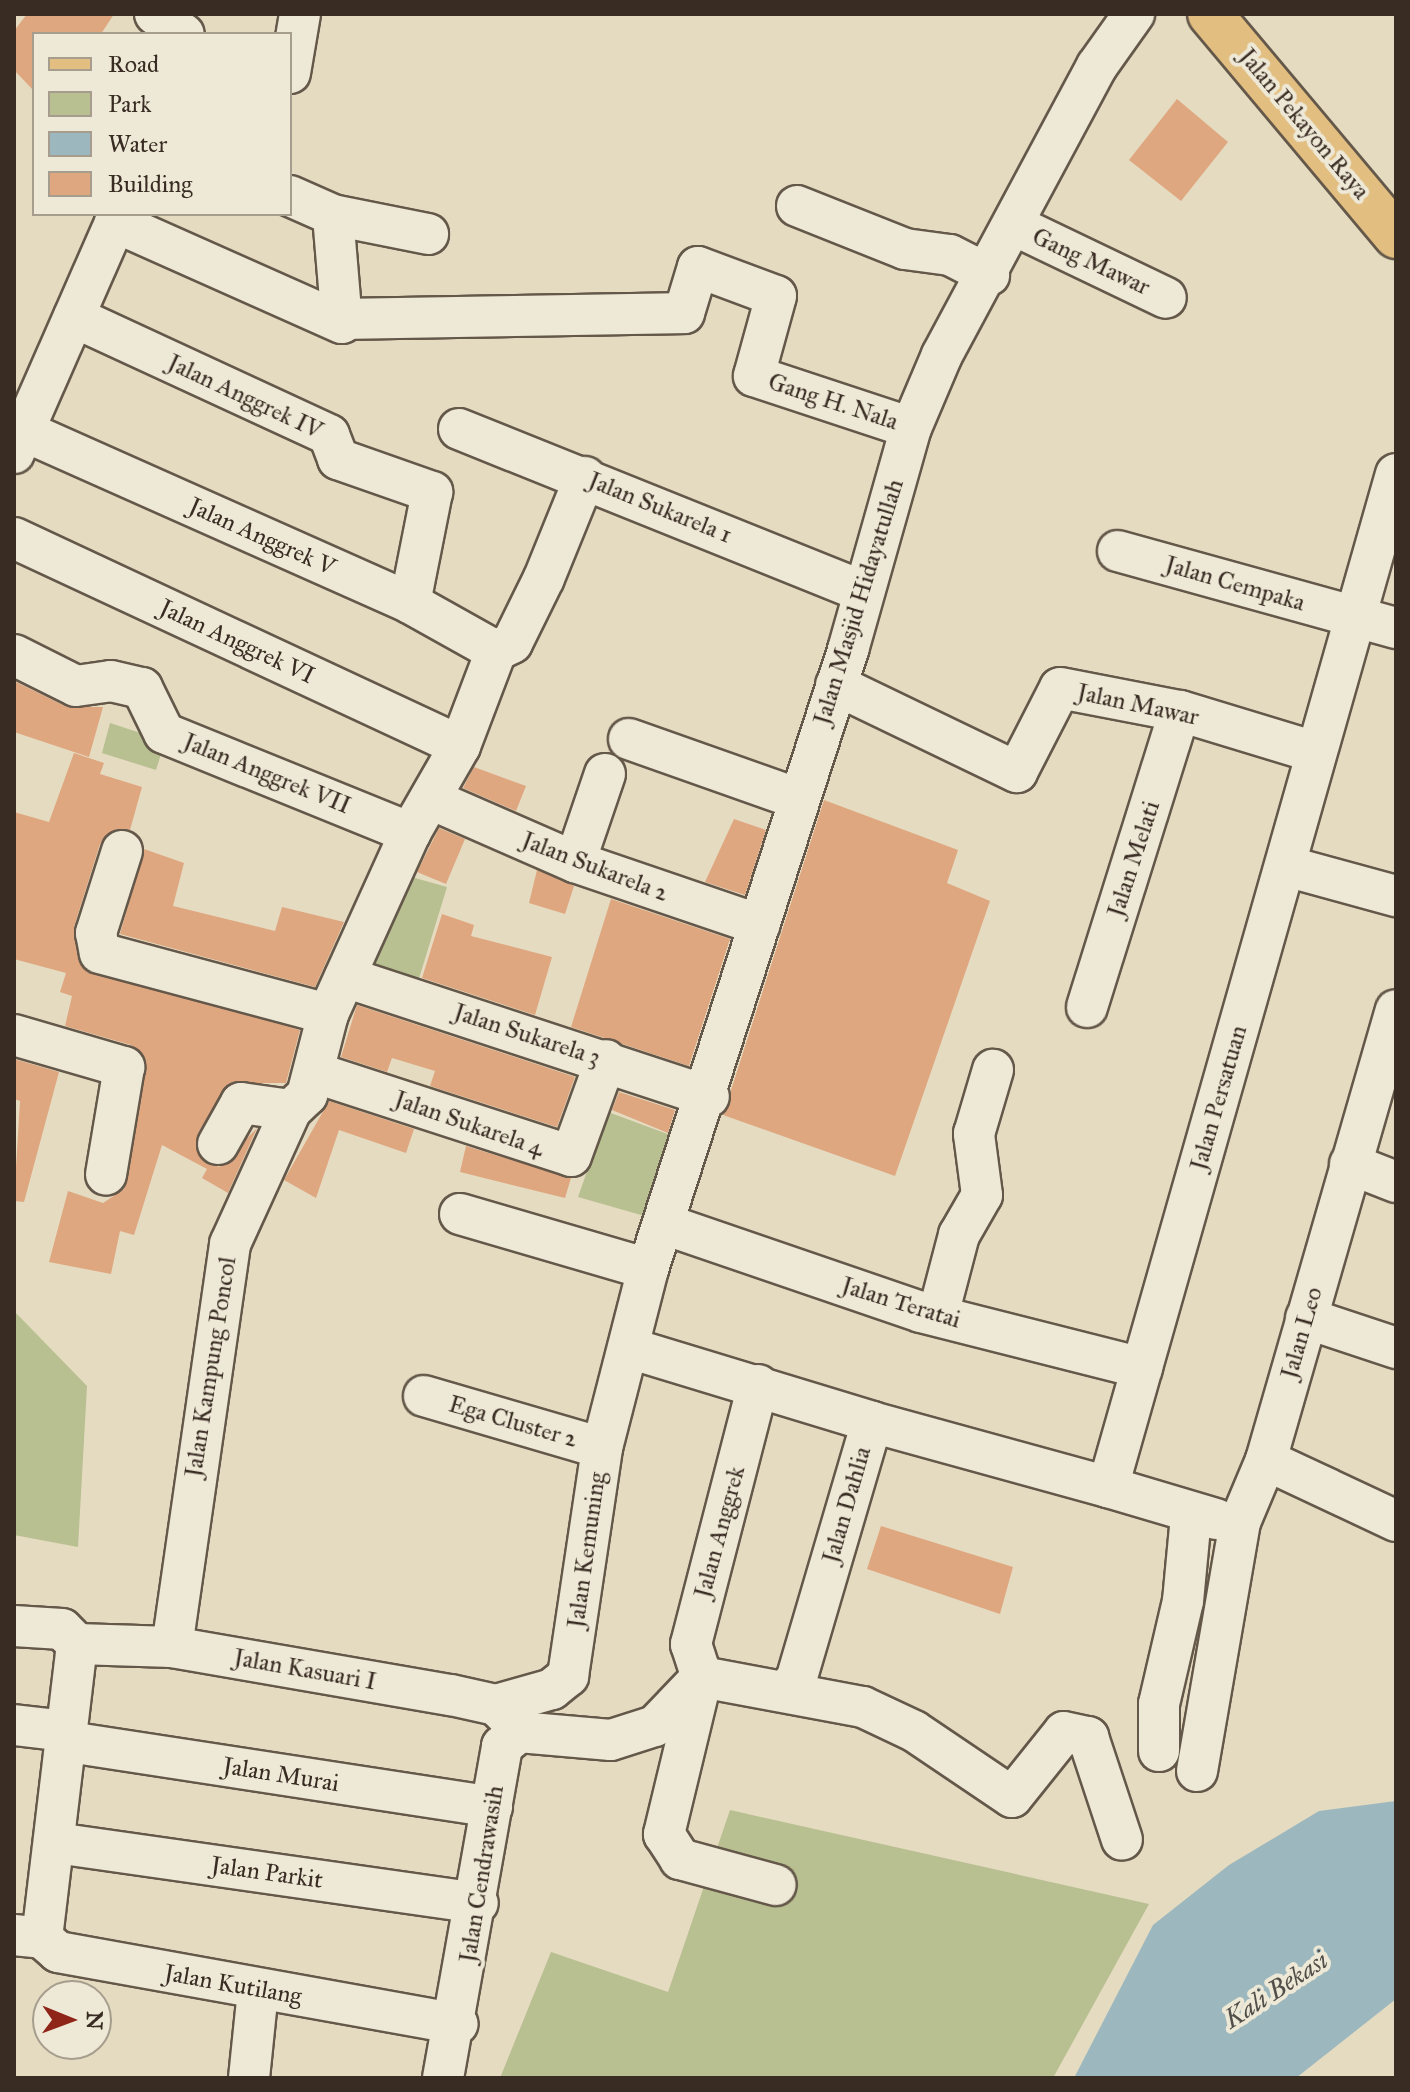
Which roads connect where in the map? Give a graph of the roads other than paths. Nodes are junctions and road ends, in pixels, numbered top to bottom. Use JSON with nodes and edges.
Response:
{"nodes":[{"id":1,"x":155,"y":14,"type":"edge"},
{"id":2,"x":300,"y":14,"type":"edge"},
{"id":3,"x":1134,"y":14,"type":"edge"},
{"id":4,"x":1210,"y":14,"type":"edge"},
{"id":5,"x":181,"y":32,"type":"edge"},
{"id":6,"x":292,"y":61,"type":"edge"},
{"id":7,"x":292,"y":197,"type":"edge"},
{"id":8,"x":797,"y":206,"type":"dead end"},
{"id":9,"x":333,"y":215,"type":"junction"},
{"id":10,"x":117,"y":218,"type":"edge"},
{"id":11,"x":1016,"y":226,"type":"junction"},
{"id":12,"x":428,"y":234,"type":"dead end"},
{"id":13,"x":1396,"y":236,"type":"edge"},
{"id":14,"x":989,"y":275,"type":"junction"},
{"id":15,"x":1166,"y":298,"type":"dead end"},
{"id":16,"x":74,"y":317,"type":"junction"},
{"id":17,"x":341,"y":321,"type":"junction"},
{"id":18,"x":911,"y":428,"type":"junction"},
{"id":19,"x":459,"y":429,"type":"dead end"},
{"id":20,"x":19,"y":442,"type":"edge"},
{"id":21,"x":1396,"y":474,"type":"edge"},
{"id":22,"x":585,"y":477,"type":"junction"},
{"id":23,"x":14,"y":538,"type":"edge"},
{"id":24,"x":1118,"y":551,"type":"dead end"},
{"id":25,"x":860,"y":590,"type":"junction"},
{"id":26,"x":410,"y":603,"type":"junction"},
{"id":27,"x":1352,"y":615,"type":"junction"},
{"id":28,"x":1396,"y":628,"type":"edge"},
{"id":29,"x":496,"y":651,"type":"junction"},
{"id":30,"x":14,"y":655,"type":"edge"},
{"id":31,"x":836,"y":685,"type":"junction"},
{"id":32,"x":1180,"y":711,"type":"junction"},
{"id":33,"x":629,"y":739,"type":"dead end"},
{"id":34,"x":460,"y":746,"type":"junction"},
{"id":35,"x":1315,"y":752,"type":"junction"},
{"id":36,"x":605,"y":774,"type":"dead end"},
{"id":37,"x":798,"y":799,"type":"junction"},
{"id":38,"x":433,"y":800,"type":"junction"},
{"id":39,"x":410,"y":833,"type":"junction"},
{"id":40,"x":122,"y":851,"type":"dead end"},
{"id":41,"x":575,"y":862,"type":"junction"},
{"id":42,"x":1286,"y":866,"type":"junction"},
{"id":43,"x":1396,"y":896,"type":"edge"},
{"id":44,"x":760,"y":925,"type":"junction"},
{"id":45,"x":345,"y":977,"type":"junction"},
{"id":46,"x":1087,"y":1007,"type":"dead end"},
{"id":47,"x":1396,"y":1010,"type":"edge"},
{"id":48,"x":328,"y":1014,"type":"junction"},
{"id":49,"x":14,"y":1035,"type":"edge"},
{"id":50,"x":606,"y":1060,"type":"junction"},
{"id":51,"x":993,"y":1070,"type":"dead end"},
{"id":52,"x":316,"y":1073,"type":"junction"},
{"id":53,"x":709,"y":1097,"type":"junction"},
{"id":54,"x":291,"y":1110,"type":"junction"},
{"id":55,"x":218,"y":1144,"type":"dead end"},
{"id":56,"x":1350,"y":1164,"type":"junction"},
{"id":57,"x":106,"y":1175,"type":"dead end"},
{"id":58,"x":1396,"y":1182,"type":"edge"},
{"id":59,"x":460,"y":1214,"type":"dead end"},
{"id":60,"x":664,"y":1224,"type":"junction"},
{"id":61,"x":648,"y":1269,"type":"junction"},
{"id":62,"x":938,"y":1315,"type":"junction"},
{"id":63,"x":1306,"y":1318,"type":"junction"},
{"id":64,"x":629,"y":1348,"type":"junction"},
{"id":65,"x":1396,"y":1348,"type":"edge"},
{"id":66,"x":1142,"y":1368,"type":"junction"},
{"id":67,"x":758,"y":1385,"type":"junction"},
{"id":68,"x":424,"y":1396,"type":"dead end"},
{"id":69,"x":872,"y":1422,"type":"junction"},
{"id":70,"x":602,"y":1448,"type":"junction"},
{"id":71,"x":1266,"y":1460,"type":"junction"},
{"id":72,"x":1108,"y":1487,"type":"junction"},
{"id":73,"x":1191,"y":1516,"type":"junction"},
{"id":74,"x":1396,"y":1521,"type":"edge"},
{"id":75,"x":1240,"y":1522,"type":"junction"},
{"id":76,"x":14,"y":1626,"type":"edge"},
{"id":77,"x":77,"y":1644,"type":"junction"},
{"id":78,"x":172,"y":1647,"type":"junction"},
{"id":79,"x":702,"y":1677,"type":"junction"},
{"id":80,"x":786,"y":1690,"type":"junction"},
{"id":81,"x":508,"y":1719,"type":"junction"},
{"id":82,"x":14,"y":1725,"type":"edge"},
{"id":83,"x":67,"y":1737,"type":"junction"},
{"id":84,"x":1159,"y":1751,"type":"dead end"},
{"id":85,"x":1197,"y":1771,"type":"dead end"},
{"id":86,"x":492,"y":1807,"type":"junction"},
{"id":87,"x":1122,"y":1840,"type":"dead end"},
{"id":88,"x":56,"y":1843,"type":"junction"},
{"id":89,"x":776,"y":1885,"type":"dead end"},
{"id":90,"x":478,"y":1903,"type":"junction"},
{"id":91,"x":28,"y":1937,"type":"edge"},
{"id":92,"x":258,"y":1991,"type":"junction"},
{"id":93,"x":458,"y":2024,"type":"junction"},
{"id":94,"x":249,"y":2078,"type":"edge"},
{"id":95,"x":443,"y":2078,"type":"edge"}],
"edges":[{"from":1,"to":5,"type":"street"},
{"from":2,"to":6,"type":"street"},
{"from":3,"to":11,"type":"street","name":"Jalan Masjid Hidayatullah"},
{"from":4,"to":13,"type":"main road","name":"Jalan Pekayon Raya"},
{"from":7,"to":9,"type":"street"},
{"from":8,"to":14,"type":"street"},
{"from":9,"to":12,"type":"street"},
{"from":9,"to":17,"type":"street"},
{"from":10,"to":16,"type":"street"},
{"from":10,"to":17,"type":"street"},
{"from":11,"to":14,"type":"street","name":"Jalan Masjid Hidayatullah"},
{"from":11,"to":15,"type":"street","name":"Gang Mawar"},
{"from":14,"to":18,"type":"street","name":"Jalan Masjid Hidayatullah"},
{"from":16,"to":20,"type":"street"},
{"from":16,"to":26,"type":"street","name":"Jalan Anggrek IV"},
{"from":17,"to":18,"type":"street","name":"Gang H. Nala"},
{"from":18,"to":25,"type":"street","name":"Jalan Masjid Hidayatullah"},
{"from":19,"to":22,"type":"street","name":"Jalan Sukarela 1"},
{"from":20,"to":26,"type":"street","name":"Jalan Anggrek V"},
{"from":21,"to":27,"type":"street","name":"Jalan Persatuan"},
{"from":22,"to":25,"type":"street","name":"Jalan Sukarela 1"},
{"from":22,"to":29,"type":"street","name":"Jalan Kampung Poncol"},
{"from":23,"to":34,"type":"street","name":"Jalan Anggrek VI"},
{"from":24,"to":27,"type":"street","name":"Jalan Cempaka"},
{"from":25,"to":31,"type":"street","name":"Jalan Masjid Hidayatullah"},
{"from":26,"to":29,"type":"street","name":"Jalan Anggrek V"},
{"from":27,"to":28,"type":"street","name":"Jalan Cempaka"},
{"from":27,"to":35,"type":"street","name":"Jalan Persatuan"},
{"from":29,"to":34,"type":"street","name":"Jalan Kampung Poncol"},
{"from":30,"to":39,"type":"street","name":"Jalan Anggrek VII"},
{"from":31,"to":32,"type":"street","name":"Jalan Mawar"},
{"from":31,"to":37,"type":"street","name":"Jalan Masjid Hidayatullah"},
{"from":32,"to":35,"type":"street","name":"Jalan Mawar"},
{"from":32,"to":46,"type":"street","name":"Jalan Melati"},
{"from":33,"to":37,"type":"street"},
{"from":34,"to":38,"type":"street","name":"Jalan Kampung Poncol"},
{"from":35,"to":42,"type":"street","name":"Jalan Persatuan"},
{"from":36,"to":41,"type":"street"},
{"from":37,"to":44,"type":"street","name":"Jalan Masjid Hidayatullah"},
{"from":38,"to":39,"type":"street","name":"Jalan Kampung Poncol"},
{"from":38,"to":41,"type":"street","name":"Jalan Sukarela 2"},
{"from":39,"to":45,"type":"street","name":"Jalan Kampung Poncol"},
{"from":40,"to":48,"type":"street"},
{"from":41,"to":44,"type":"street","name":"Jalan Sukarela 2"},
{"from":42,"to":43,"type":"street"},
{"from":42,"to":66,"type":"street","name":"Jalan Persatuan"},
{"from":44,"to":53,"type":"street","name":"Jalan Masjid Hidayatullah"},
{"from":45,"to":48,"type":"street","name":"Jalan Kampung Poncol"},
{"from":45,"to":50,"type":"street","name":"Jalan Sukarela 3"},
{"from":47,"to":56,"type":"street","name":"Jalan Leo"},
{"from":48,"to":52,"type":"street","name":"Jalan Kampung Poncol"},
{"from":49,"to":57,"type":"street"},
{"from":50,"to":52,"type":"street","name":"Jalan Sukarela 4"},
{"from":50,"to":53,"type":"street","name":"Jalan Sukarela 3"},
{"from":51,"to":62,"type":"street"},
{"from":52,"to":54,"type":"street","name":"Jalan Kampung Poncol"},
{"from":53,"to":60,"type":"street","name":"Jalan Masjid Hidayatullah"},
{"from":54,"to":55,"type":"street"},
{"from":54,"to":78,"type":"street","name":"Jalan Kampung Poncol"},
{"from":56,"to":58,"type":"street"},
{"from":56,"to":63,"type":"street","name":"Jalan Leo"},
{"from":59,"to":61,"type":"street"},
{"from":60,"to":61,"type":"street","name":"Jalan Masjid Hidayatullah"},
{"from":60,"to":62,"type":"street","name":"Jalan Teratai"},
{"from":61,"to":64,"type":"street","name":"Jalan Kemuning"},
{"from":62,"to":66,"type":"street","name":"Jalan Teratai"},
{"from":63,"to":65,"type":"street"},
{"from":63,"to":71,"type":"street","name":"Jalan Leo"},
{"from":64,"to":67,"type":"street","name":"Jalan Dahlia"},
{"from":64,"to":70,"type":"street","name":"Jalan Kemuning"},
{"from":66,"to":72,"type":"street","name":"Jalan Persatuan"},
{"from":67,"to":69,"type":"street","name":"Jalan Dahlia"},
{"from":67,"to":79,"type":"street","name":"Jalan Anggrek"},
{"from":68,"to":70,"type":"street","name":"Ega Cluster 2"},
{"from":69,"to":72,"type":"street"},
{"from":69,"to":80,"type":"street","name":"Jalan Dahlia"},
{"from":70,"to":81,"type":"street","name":"Jalan Kemuning"},
{"from":71,"to":74,"type":"street"},
{"from":71,"to":75,"type":"street","name":"Jalan Leo"},
{"from":72,"to":73,"type":"street"},
{"from":73,"to":75,"type":"street"},
{"from":73,"to":84,"type":"street"},
{"from":75,"to":85,"type":"street","name":"Jalan Leo"},
{"from":76,"to":77,"type":"street"},
{"from":77,"to":78,"type":"street","name":"Jalan Kasuari I"},
{"from":77,"to":83,"type":"street"},
{"from":78,"to":81,"type":"street","name":"Jalan Kasuari I"},
{"from":79,"to":80,"type":"street"},
{"from":79,"to":81,"type":"street","name":"Jalan Kasuari I"},
{"from":79,"to":89,"type":"street"},
{"from":80,"to":87,"type":"street"},
{"from":81,"to":86,"type":"street","name":"Jalan Cendrawasih"},
{"from":82,"to":83,"type":"street","name":"Jalan Murai"},
{"from":83,"to":86,"type":"street","name":"Jalan Murai"},
{"from":83,"to":88,"type":"street"},
{"from":86,"to":90,"type":"street","name":"Jalan Cendrawasih"},
{"from":88,"to":90,"type":"street","name":"Jalan Parkit"},
{"from":88,"to":91,"type":"street"},
{"from":90,"to":93,"type":"street","name":"Jalan Cendrawasih"},
{"from":91,"to":92,"type":"street","name":"Jalan Kutilang"},
{"from":92,"to":93,"type":"street","name":"Jalan Kutilang"},
{"from":92,"to":94,"type":"street"},
{"from":93,"to":95,"type":"street","name":"Jalan Cendrawasih"}]}
